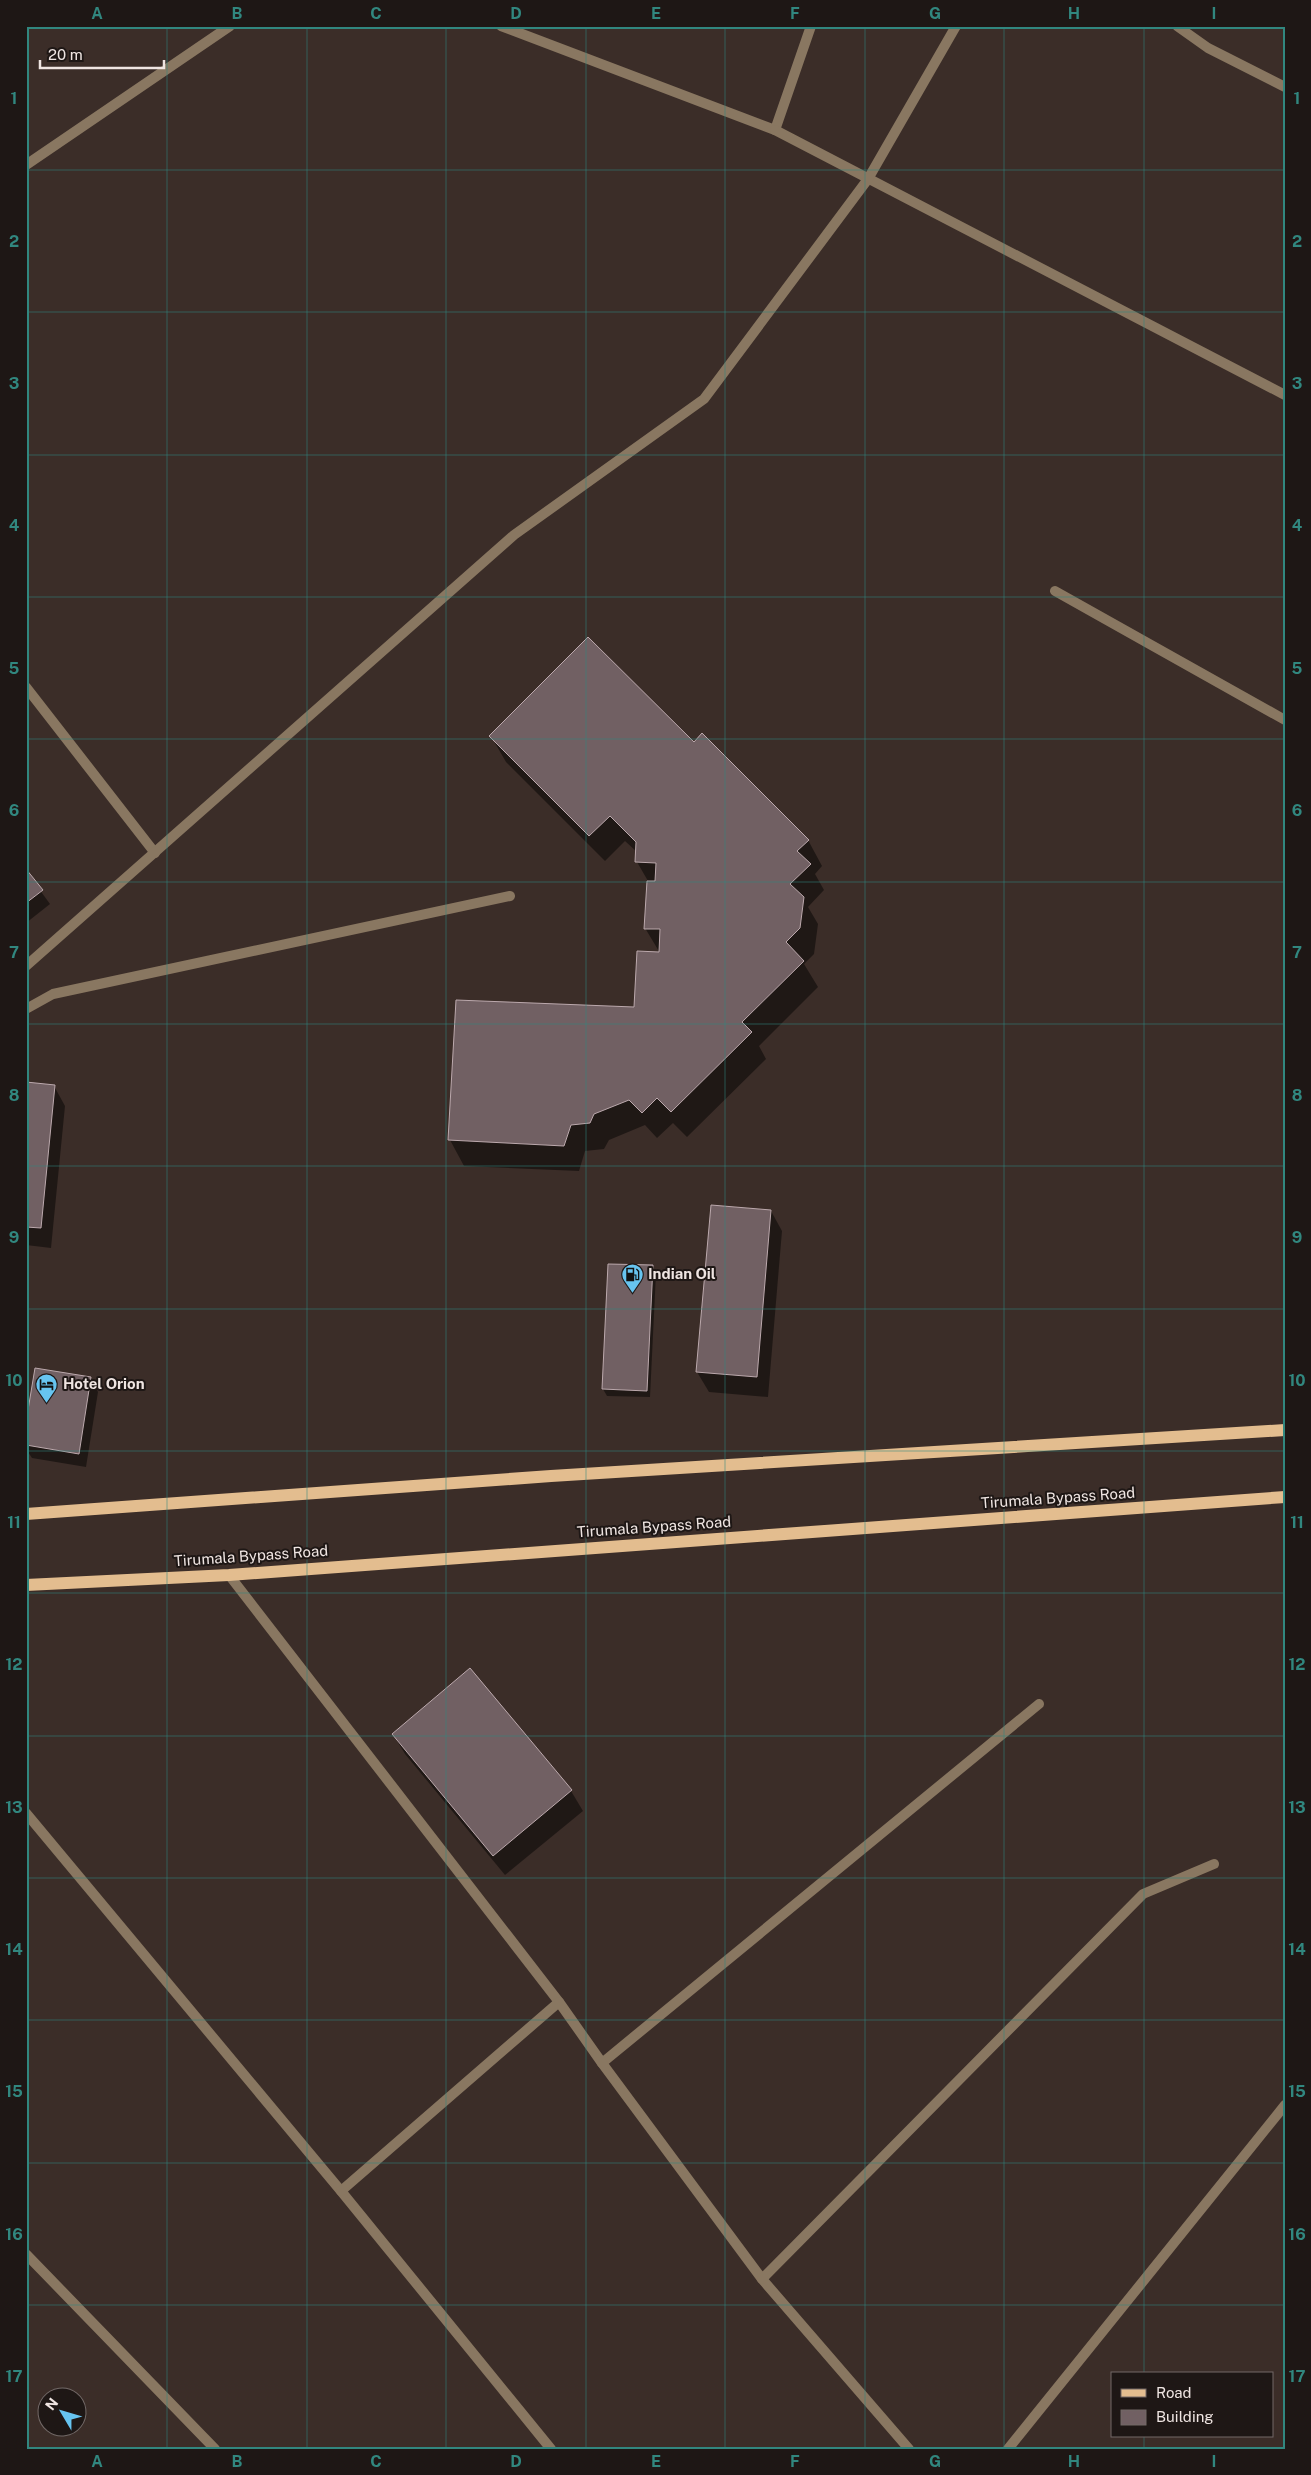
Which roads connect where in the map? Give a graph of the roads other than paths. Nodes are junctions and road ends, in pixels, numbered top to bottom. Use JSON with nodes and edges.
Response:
{"nodes":[{"id":1,"x":230,"y":26,"type":"edge"},
{"id":2,"x":502,"y":26,"type":"edge"},
{"id":3,"x":811,"y":26,"type":"edge"},
{"id":4,"x":956,"y":26,"type":"edge"},
{"id":5,"x":1177,"y":26,"type":"edge"},
{"id":6,"x":1285,"y":87,"type":"edge"},
{"id":7,"x":775,"y":130,"type":"junction"},
{"id":8,"x":26,"y":166,"type":"edge"},
{"id":9,"x":868,"y":179,"type":"junction"},
{"id":10,"x":1285,"y":395,"type":"edge"},
{"id":11,"x":1055,"y":591,"type":"dead end"},
{"id":12,"x":26,"y":687,"type":"edge"},
{"id":13,"x":1285,"y":720,"type":"edge"},
{"id":14,"x":155,"y":853,"type":"junction"},
{"id":15,"x":510,"y":896,"type":"dead end"},
{"id":16,"x":26,"y":966,"type":"edge"},
{"id":17,"x":26,"y":1009,"type":"edge"},
{"id":18,"x":1285,"y":1430,"type":"edge"},
{"id":19,"x":1285,"y":1498,"type":"edge"},
{"id":20,"x":26,"y":1514,"type":"edge"},
{"id":21,"x":229,"y":1575,"type":"junction"},
{"id":22,"x":26,"y":1585,"type":"edge"},
{"id":23,"x":1039,"y":1704,"type":"dead end"},
{"id":24,"x":26,"y":1813,"type":"edge"},
{"id":25,"x":1214,"y":1864,"type":"dead end"},
{"id":26,"x":559,"y":2002,"type":"junction"},
{"id":27,"x":602,"y":2063,"type":"junction"},
{"id":28,"x":1285,"y":2105,"type":"edge"},
{"id":29,"x":341,"y":2191,"type":"junction"},
{"id":30,"x":26,"y":2254,"type":"edge"},
{"id":31,"x":762,"y":2279,"type":"junction"},
{"id":32,"x":215,"y":2449,"type":"edge"},
{"id":33,"x":551,"y":2449,"type":"edge"},
{"id":34,"x":909,"y":2449,"type":"edge"},
{"id":35,"x":1008,"y":2449,"type":"edge"}],
"edges":[{"from":1,"to":8,"type":"street"},
{"from":2,"to":7,"type":"street"},
{"from":3,"to":7,"type":"street"},
{"from":4,"to":9,"type":"street"},
{"from":5,"to":6,"type":"street"},
{"from":7,"to":9,"type":"street"},
{"from":9,"to":10,"type":"street"},
{"from":9,"to":14,"type":"street"},
{"from":11,"to":13,"type":"street"},
{"from":12,"to":14,"type":"street"},
{"from":14,"to":16,"type":"street"},
{"from":15,"to":17,"type":"street"},
{"from":18,"to":20,"type":"main road"},
{"from":19,"to":21,"type":"main road","name":"Tirumala Bypass Road"},
{"from":21,"to":22,"type":"main road","name":"Tirumala Bypass Road"},
{"from":21,"to":26,"type":"street"},
{"from":23,"to":27,"type":"street"},
{"from":24,"to":29,"type":"street"},
{"from":25,"to":31,"type":"street"},
{"from":26,"to":27,"type":"street"},
{"from":26,"to":29,"type":"street"},
{"from":27,"to":31,"type":"street"},
{"from":28,"to":35,"type":"street"},
{"from":29,"to":33,"type":"street"},
{"from":30,"to":32,"type":"street"},
{"from":31,"to":34,"type":"street"}]}
